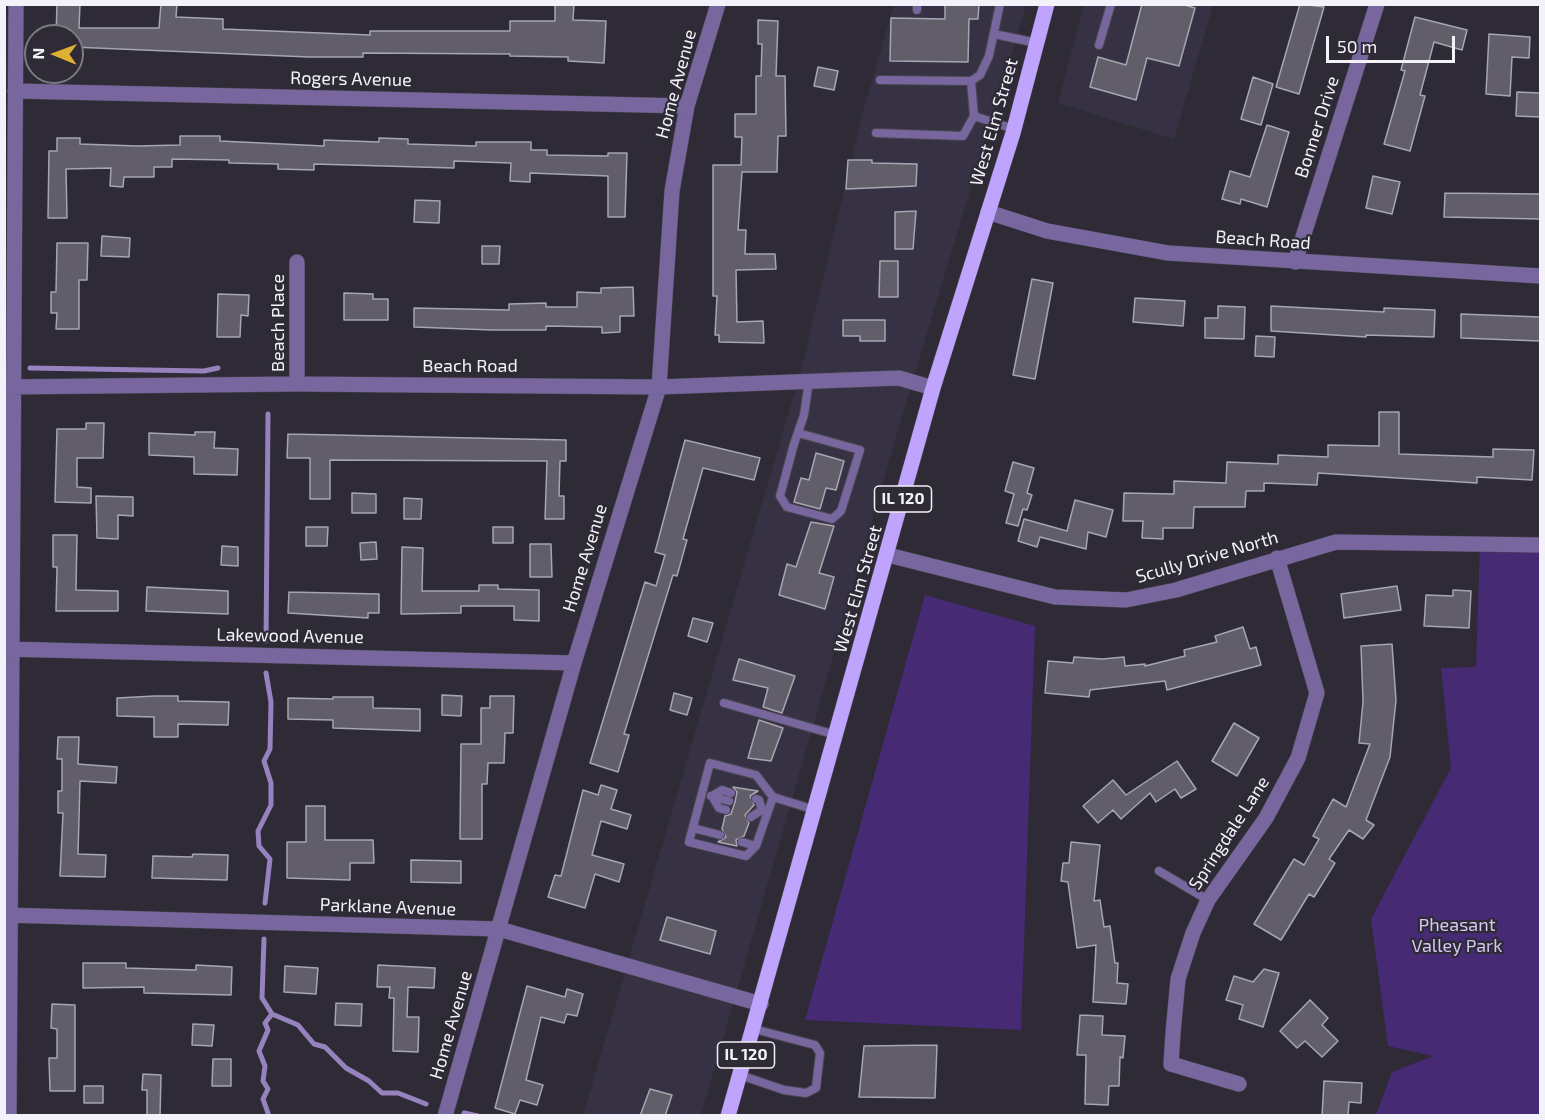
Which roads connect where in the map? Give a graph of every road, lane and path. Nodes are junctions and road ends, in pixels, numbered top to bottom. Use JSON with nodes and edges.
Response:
{"nodes":[{"id":1,"x":16,"y":4,"type":"edge"},
{"id":2,"x":718,"y":4,"type":"edge"},
{"id":3,"x":1000,"y":4,"type":"edge"},
{"id":4,"x":1047,"y":4,"type":"edge"},
{"id":5,"x":1111,"y":4,"type":"edge"},
{"id":6,"x":1377,"y":4,"type":"edge"},
{"id":7,"x":994,"y":34,"type":"junction"},
{"id":8,"x":1037,"y":43,"type":"junction"},
{"id":9,"x":1100,"y":45,"type":"dead end"},
{"id":10,"x":880,"y":80,"type":"dead end"},
{"id":11,"x":971,"y":81,"type":"junction"},
{"id":12,"x":15,"y":91,"type":"junction"},
{"id":13,"x":687,"y":106,"type":"junction"},
{"id":14,"x":974,"y":116,"type":"junction"},
{"id":15,"x":1014,"y":129,"type":"junction"},
{"id":16,"x":876,"y":133,"type":"dead end"},
{"id":17,"x":988,"y":212,"type":"junction"},
{"id":18,"x":297,"y":262,"type":"dead end"},
{"id":19,"x":1295,"y":262,"type":"junction"},
{"id":20,"x":1540,"y":276,"type":"edge"},
{"id":21,"x":809,"y":381,"type":"junction"},
{"id":22,"x":297,"y":384,"type":"junction"},
{"id":23,"x":9,"y":387,"type":"edge"},
{"id":24,"x":659,"y":387,"type":"junction"},
{"id":25,"x":933,"y":388,"type":"junction"},
{"id":26,"x":798,"y":433,"type":"junction"},
{"id":27,"x":1540,"y":545,"type":"edge"},
{"id":28,"x":888,"y":555,"type":"junction"},
{"id":29,"x":1277,"y":558,"type":"junction"},
{"id":30,"x":8,"y":649,"type":"edge"},
{"id":31,"x":574,"y":663,"type":"junction"},
{"id":32,"x":724,"y":703,"type":"dead end"},
{"id":33,"x":836,"y":735,"type":"junction"},
{"id":34,"x":702,"y":794,"type":"junction"},
{"id":35,"x":712,"y":796,"type":"junction"},
{"id":36,"x":730,"y":797,"type":"dead end"},
{"id":37,"x":773,"y":797,"type":"junction"},
{"id":38,"x":726,"y":810,"type":"dead end"},
{"id":39,"x":815,"y":810,"type":"junction"},
{"id":40,"x":693,"y":828,"type":"junction"},
{"id":41,"x":720,"y":835,"type":"dead end"},
{"id":42,"x":742,"y":842,"type":"dead end"},
{"id":43,"x":756,"y":846,"type":"junction"},
{"id":44,"x":1159,"y":871,"type":"dead end"},
{"id":45,"x":1208,"y":900,"type":"junction"},
{"id":46,"x":7,"y":915,"type":"edge"},
{"id":47,"x":499,"y":929,"type":"junction"},
{"id":48,"x":761,"y":1004,"type":"junction"},
{"id":49,"x":754,"y":1029,"type":"junction"},
{"id":50,"x":740,"y":1075,"type":"junction"},
{"id":51,"x":1239,"y":1084,"type":"dead end"},
{"id":52,"x":9,"y":1116,"type":"edge"},
{"id":53,"x":446,"y":1116,"type":"edge"},
{"id":54,"x":728,"y":1116,"type":"edge"}],
"edges":[{"from":1,"to":12,"type":"street"},
{"from":2,"to":13,"type":"street","name":"Home Avenue"},
{"from":3,"to":7,"type":"lane"},
{"from":4,"to":8,"type":"main road","name":"West Elm Street","number":"IL 120"},
{"from":5,"to":9,"type":"lane"},
{"from":6,"to":19,"type":"street","name":"Bonner Drive"},
{"from":7,"to":8,"type":"lane"},
{"from":7,"to":11,"type":"lane"},
{"from":8,"to":15,"type":"main road","name":"West Elm Street","number":"IL 120"},
{"from":10,"to":11,"type":"lane"},
{"from":11,"to":14,"type":"lane"},
{"from":12,"to":13,"type":"street","name":"Rogers Avenue"},
{"from":12,"to":23,"type":"street"},
{"from":13,"to":24,"type":"street","name":"Home Avenue"},
{"from":14,"to":15,"type":"lane"},
{"from":14,"to":16,"type":"lane"},
{"from":15,"to":17,"type":"main road","name":"West Elm Street","number":"IL 120"},
{"from":17,"to":19,"type":"street","name":"Beach Road"},
{"from":17,"to":25,"type":"main road","name":"West Elm Street","number":"IL 120"},
{"from":18,"to":22,"type":"street","name":"Beach Place"},
{"from":19,"to":20,"type":"street","name":"Beach Road"},
{"from":21,"to":24,"type":"street","name":"Beach Road"},
{"from":21,"to":25,"type":"street","name":"Beach Road"},
{"from":21,"to":26,"type":"lane"},
{"from":22,"to":23,"type":"street","name":"Beach Road"},
{"from":22,"to":24,"type":"street","name":"Beach Road"},
{"from":23,"to":30,"type":"street"},
{"from":24,"to":31,"type":"street","name":"Home Avenue"},
{"from":25,"to":28,"type":"main road","name":"West Elm Street","number":"IL 120"},
{"from":26,"to":26,"type":"lane"},
{"from":27,"to":29,"type":"street","name":"Scully Drive North"},
{"from":28,"to":29,"type":"street","name":"Scully Drive North"},
{"from":28,"to":33,"type":"main road","name":"West Elm Street","number":"IL 120"},
{"from":29,"to":45,"type":"street","name":"Springdale Lane"},
{"from":30,"to":31,"type":"street","name":"Lakewood Avenue"},
{"from":30,"to":46,"type":"street"},
{"from":31,"to":47,"type":"street","name":"Home Avenue"},
{"from":32,"to":33,"type":"lane"},
{"from":33,"to":39,"type":"main road","name":"West Elm Street","number":"IL 120"},
{"from":34,"to":35,"type":"lane"},
{"from":34,"to":37,"type":"lane"},
{"from":34,"to":40,"type":"lane"},
{"from":35,"to":36,"type":"lane"},
{"from":35,"to":38,"type":"lane"},
{"from":37,"to":39,"type":"lane"},
{"from":37,"to":43,"type":"lane"},
{"from":39,"to":48,"type":"main road","name":"West Elm Street","number":"IL 120"},
{"from":40,"to":41,"type":"lane"},
{"from":40,"to":43,"type":"lane"},
{"from":42,"to":43,"type":"lane"},
{"from":44,"to":45,"type":"lane"},
{"from":45,"to":51,"type":"street","name":"Springdale Lane"},
{"from":46,"to":47,"type":"street","name":"Parklane Avenue"},
{"from":46,"to":52,"type":"street"},
{"from":47,"to":48,"type":"street","name":"Parklane Avenue"},
{"from":47,"to":53,"type":"street","name":"Home Avenue"},
{"from":48,"to":49,"type":"main road","name":"West Elm Street","number":"IL 120"},
{"from":49,"to":50,"type":"main road","name":"West Elm Street","number":"IL 120"},
{"from":49,"to":50,"type":"lane"},
{"from":50,"to":54,"type":"main road","name":"West Elm Street","number":"IL 120"}]}
